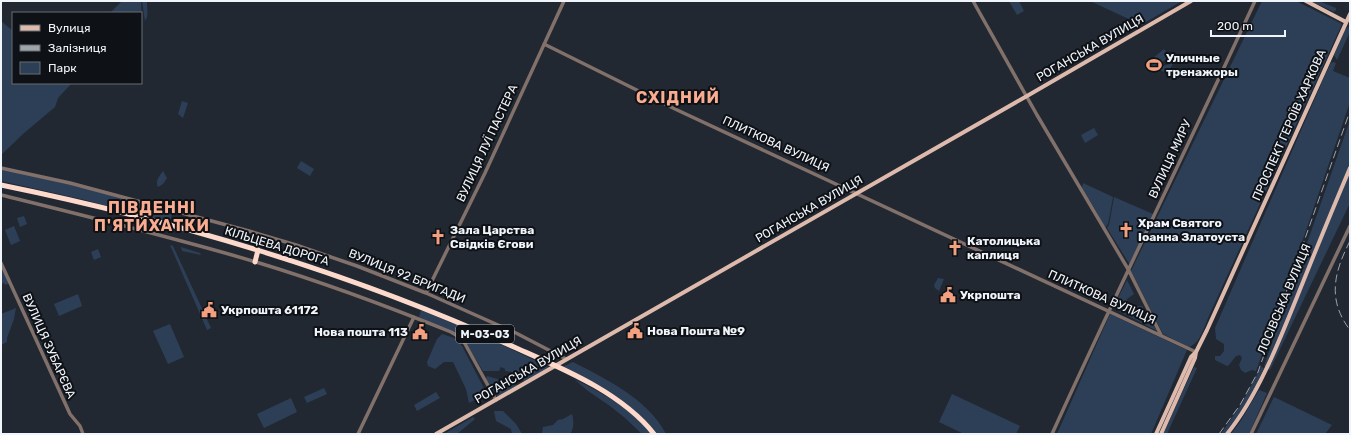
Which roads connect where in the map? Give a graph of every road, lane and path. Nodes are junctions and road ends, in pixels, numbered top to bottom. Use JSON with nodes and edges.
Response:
{"nodes":[{"id":1,"x":564,"y":1,"type":"edge"},
{"id":2,"x":973,"y":1,"type":"edge"},
{"id":3,"x":1191,"y":1,"type":"edge"},
{"id":4,"x":1255,"y":1,"type":"edge"},
{"id":5,"x":1306,"y":1,"type":"edge"},
{"id":6,"x":1350,"y":14,"type":"edge"},
{"id":7,"x":1346,"y":22,"type":"junction"},
{"id":8,"x":544,"y":44,"type":"junction"},
{"id":9,"x":1027,"y":96,"type":"junction"},
{"id":10,"x":1,"y":168,"type":"edge"},
{"id":11,"x":1350,"y":168,"type":"edge"},
{"id":12,"x":1,"y":185,"type":"edge"},
{"id":13,"x":857,"y":193,"type":"junction"},
{"id":14,"x":1,"y":195,"type":"edge"},
{"id":15,"x":1350,"y":226,"type":"edge"},
{"id":16,"x":258,"y":250,"type":"junction"},
{"id":17,"x":255,"y":262,"type":"junction"},
{"id":18,"x":1,"y":263,"type":"edge"},
{"id":19,"x":1129,"y":271,"type":"junction"},
{"id":20,"x":426,"y":293,"type":"junction"},
{"id":21,"x":1109,"y":312,"type":"junction"},
{"id":22,"x":414,"y":317,"type":"junction"},
{"id":23,"x":1161,"y":335,"type":"junction"},
{"id":24,"x":1196,"y":352,"type":"junction"},
{"id":25,"x":566,"y":359,"type":"junction"},
{"id":26,"x":496,"y":400,"type":"junction"},
{"id":27,"x":83,"y":434,"type":"edge"},
{"id":28,"x":358,"y":434,"type":"edge"},
{"id":29,"x":436,"y":434,"type":"edge"},
{"id":30,"x":654,"y":434,"type":"edge"},
{"id":31,"x":1052,"y":434,"type":"edge"},
{"id":32,"x":1156,"y":434,"type":"edge"},
{"id":33,"x":1161,"y":434,"type":"edge"},
{"id":34,"x":1227,"y":434,"type":"edge"},
{"id":35,"x":1251,"y":434,"type":"edge"}],
"edges":[{"from":1,"to":8,"type":"street","name":"ВУЛИЦЯ ЛУЇ ПАСТЕРА"},
{"from":2,"to":9,"type":"street"},
{"from":3,"to":9,"type":"main road","name":"РОГАНСЬКА ВУЛИЦЯ"},
{"from":4,"to":19,"type":"street","name":"ВУЛИЦЯ МИРУ"},
{"from":5,"to":7,"type":"main road"},
{"from":6,"to":7,"type":"main road","name":"ПРОСПЕКТ ГЕРОЇВ ХАРКОВА"},
{"from":7,"to":24,"type":"main road","name":"ПРОСПЕКТ ГЕРОЇВ ХАРКОВА"},
{"from":8,"to":13,"type":"street","name":"ПЛИТКОВА ВУЛИЦЯ"},
{"from":8,"to":20,"type":"street","name":"ВУЛИЦЯ ЛУЇ ПАСТЕРА"},
{"from":9,"to":13,"type":"main road","name":"РОГАНСЬКА ВУЛИЦЯ"},
{"from":9,"to":19,"type":"street"},
{"from":10,"to":20,"type":"street","name":"ВУЛИЦЯ 92 БРИГАДИ"},
{"from":11,"to":34,"type":"main road","name":"ЛОСІВСЬКА ВУЛИЦЯ"},
{"from":12,"to":16,"type":"highway","name":"КІЛЬЦЕВА ДОРОГА","number":"М-03-03"},
{"from":13,"to":21,"type":"street","name":"ПЛИТКОВА ВУЛИЦЯ"},
{"from":13,"to":25,"type":"main road","name":"РОГАНСЬКА ВУЛИЦЯ"},
{"from":14,"to":17,"type":"street"},
{"from":15,"to":35,"type":"street"},
{"from":16,"to":17,"type":"highway"},
{"from":16,"to":30,"type":"highway","name":"КІЛЬЦЕВА ДОРОГА","number":"М-03-03"},
{"from":17,"to":22,"type":"street"},
{"from":18,"to":27,"type":"street","name":"ВУЛИЦЯ ЗУБАРЄВА"},
{"from":19,"to":21,"type":"street","name":"ВУЛИЦЯ МИРУ"},
{"from":19,"to":23,"type":"street"},
{"from":20,"to":25,"type":"street","name":"ВУЛИЦЯ 92 БРИГАДИ"},
{"from":21,"to":23,"type":"street","name":"ПЛИТКОВА ВУЛИЦЯ"},
{"from":21,"to":31,"type":"street","name":"ВУЛИЦЯ МИРУ"},
{"from":22,"to":26,"type":"street"},
{"from":22,"to":28,"type":"street"},
{"from":23,"to":24,"type":"street","name":"ПЛИТКОВА ВУЛИЦЯ"},
{"from":24,"to":32,"type":"main road","name":"ПРОСПЕКТ ГЕРОЇВ ХАРКОВА"},
{"from":24,"to":33,"type":"main road","name":"ПРОСПЕКТ ГЕРОЇВ ХАРКОВА"},
{"from":25,"to":26,"type":"main road","name":"РОГАНСЬКА ВУЛИЦЯ"},
{"from":26,"to":29,"type":"main road","name":"РОГАНСЬКА ВУЛИЦЯ"}]}
